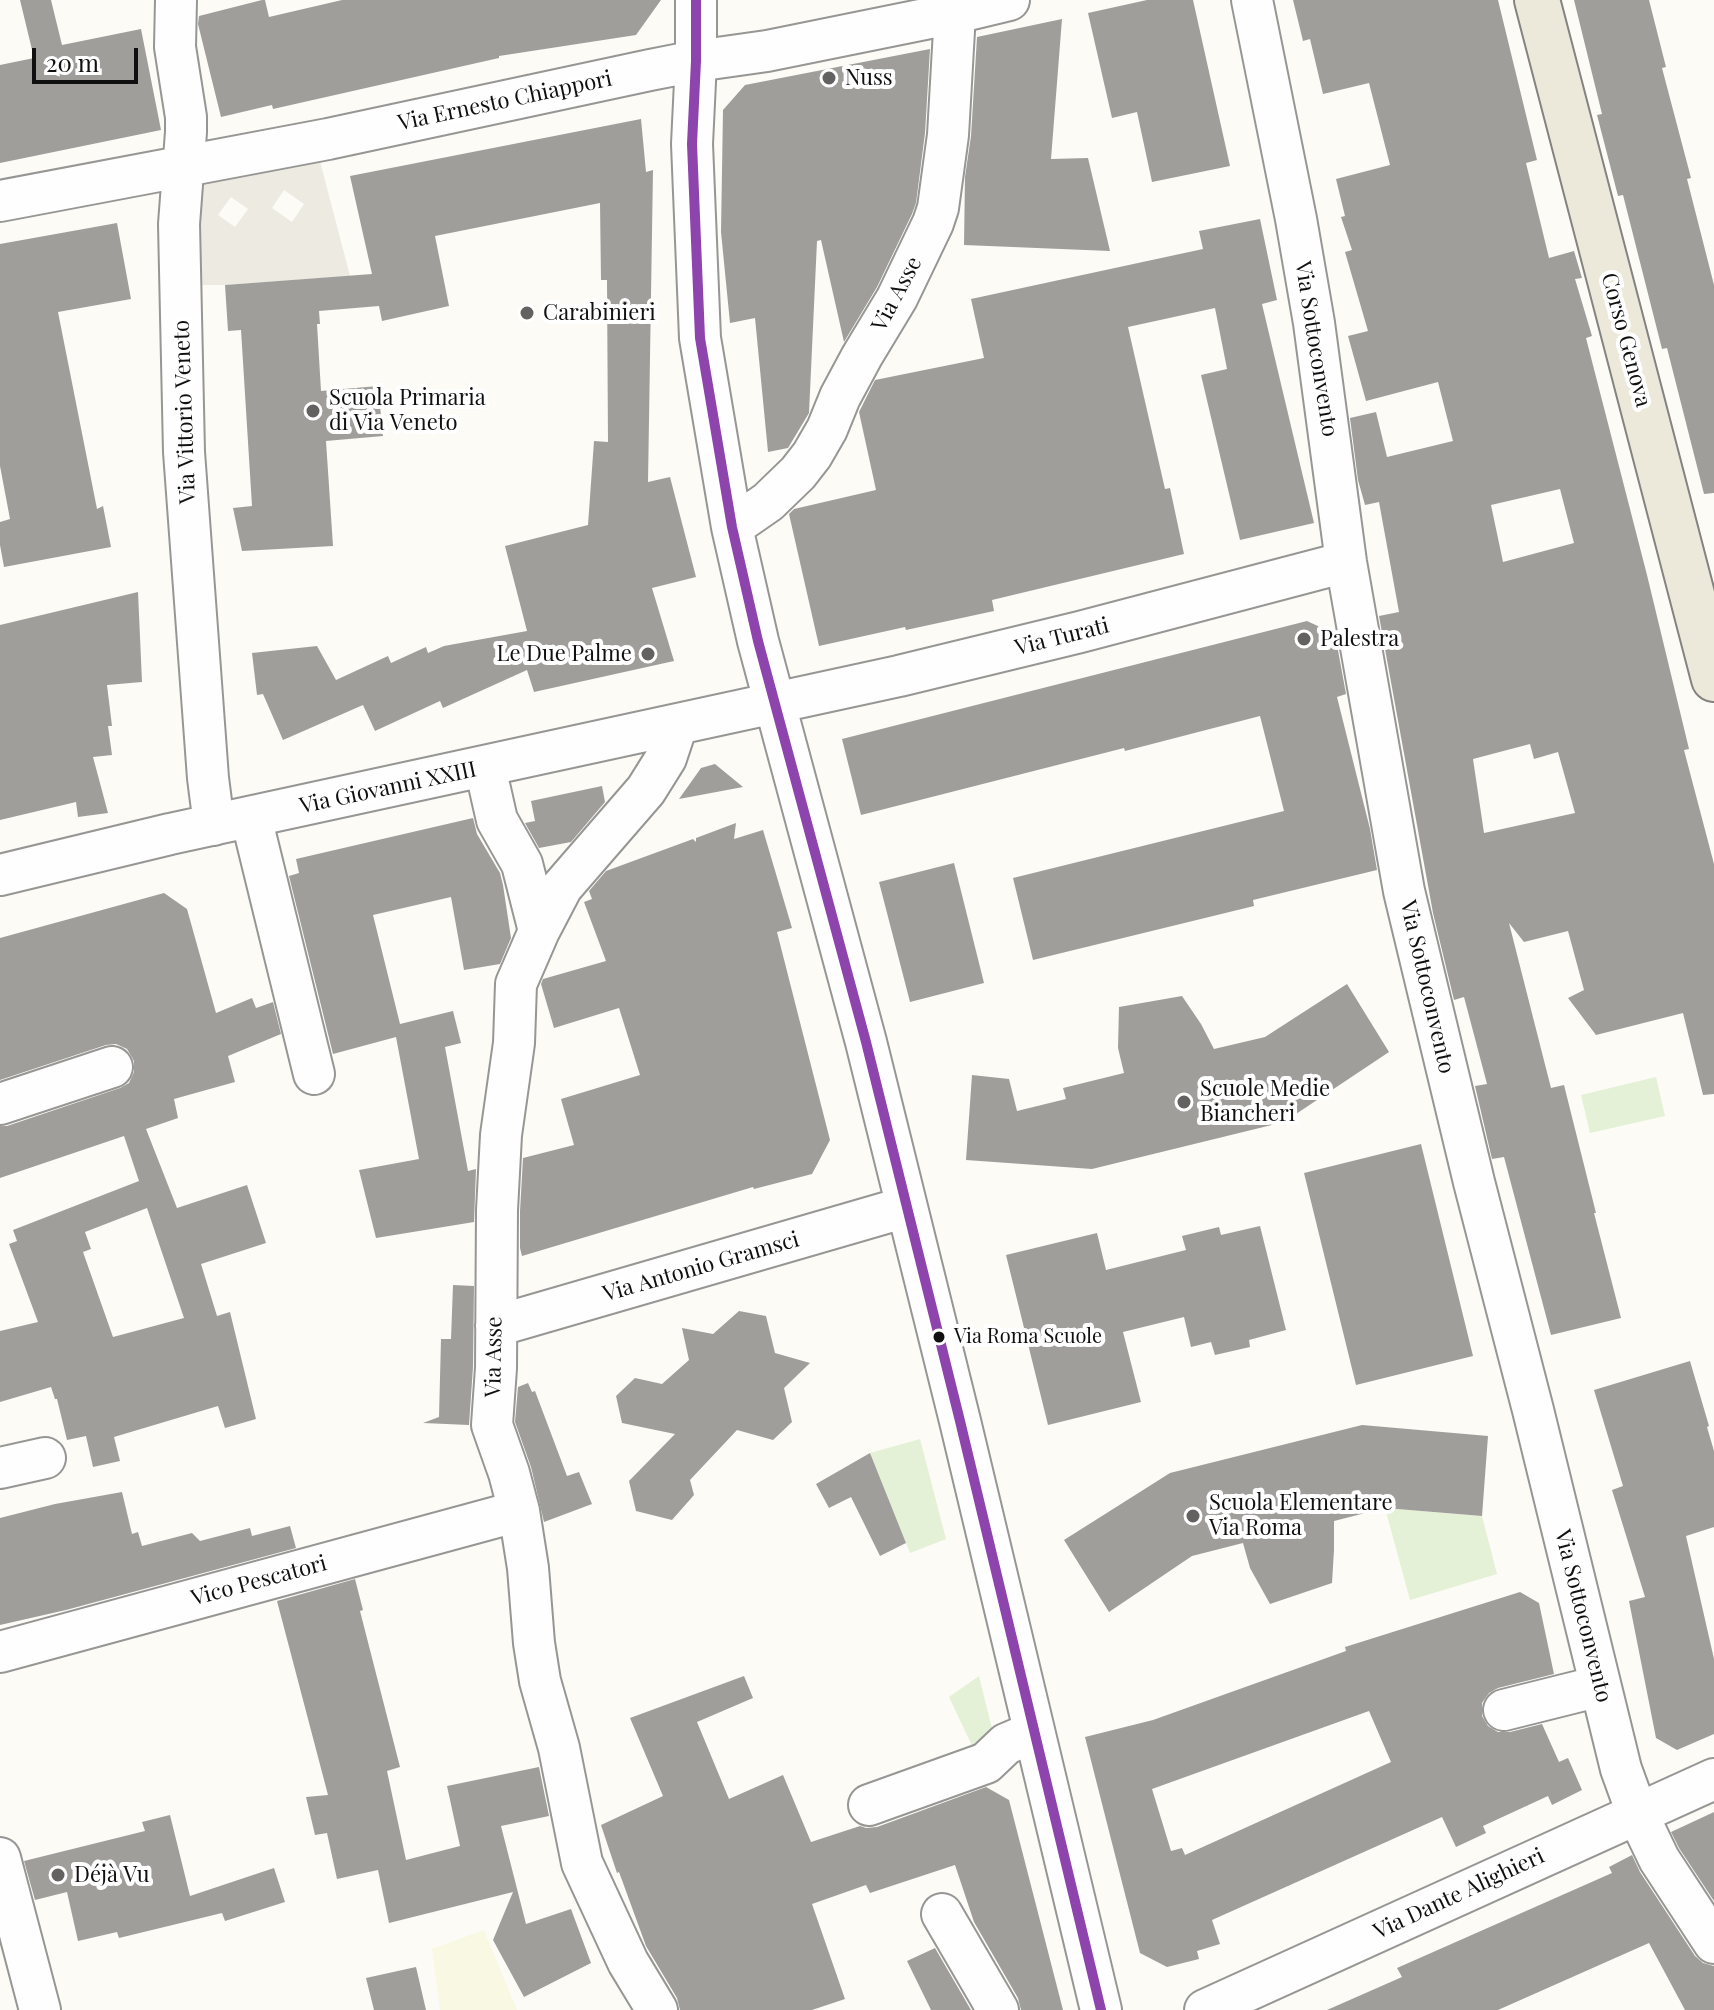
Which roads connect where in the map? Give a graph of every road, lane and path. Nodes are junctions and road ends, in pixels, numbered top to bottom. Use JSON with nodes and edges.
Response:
{"nodes":[{"id":1,"x":176,"y":0,"type":"edge"},
{"id":2,"x":696,"y":0,"type":"edge"},
{"id":3,"x":1009,"y":0,"type":"edge"},
{"id":4,"x":1252,"y":0,"type":"edge"},
{"id":5,"x":1537,"y":0,"type":"edge"},
{"id":6,"x":940,"y":10,"type":"edge"},
{"id":7,"x":696,"y":61,"type":"junction"},
{"id":8,"x":184,"y":166,"type":"junction"},
{"id":9,"x":0,"y":201,"type":"edge"},
{"id":10,"x":732,"y":527,"type":"junction"},
{"id":11,"x":1346,"y":562,"type":"junction"},
{"id":12,"x":1714,"y":679,"type":"edge"},
{"id":13,"x":776,"y":704,"type":"junction"},
{"id":14,"x":677,"y":725,"type":"junction"},
{"id":15,"x":485,"y":767,"type":"junction"},
{"id":16,"x":232,"y":821,"type":"junction"},
{"id":17,"x":0,"y":875,"type":"edge"},
{"id":18,"x":539,"y":931,"type":"junction"},
{"id":19,"x":112,"y":1067,"type":"dead end"},
{"id":20,"x":314,"y":1074,"type":"dead end"},
{"id":21,"x":0,"y":1104,"type":"edge"},
{"id":22,"x":906,"y":1207,"type":"junction"},
{"id":23,"x":496,"y":1326,"type":"junction"},
{"id":24,"x":45,"y":1458,"type":"dead end"},
{"id":25,"x":0,"y":1468,"type":"edge"},
{"id":26,"x":519,"y":1511,"type":"junction"},
{"id":27,"x":0,"y":1652,"type":"edge"},
{"id":28,"x":1600,"y":1686,"type":"junction"},
{"id":29,"x":1504,"y":1710,"type":"dead end"},
{"id":30,"x":1034,"y":1732,"type":"junction"},
{"id":31,"x":1714,"y":1779,"type":"edge"},
{"id":32,"x":869,"y":1805,"type":"dead end"},
{"id":33,"x":1637,"y":1813,"type":"junction"},
{"id":34,"x":0,"y":1858,"type":"edge"},
{"id":35,"x":942,"y":1914,"type":"dead end"},
{"id":36,"x":1714,"y":1943,"type":"edge"},
{"id":37,"x":40,"y":2010,"type":"edge"},
{"id":38,"x":657,"y":2010,"type":"edge"},
{"id":39,"x":998,"y":2010,"type":"edge"},
{"id":40,"x":1101,"y":2010,"type":"edge"},
{"id":41,"x":1205,"y":2010,"type":"edge"}],
"edges":[{"from":1,"to":8,"type":"street","name":"Via Vittorio Veneto"},
{"from":2,"to":7,"type":"street"},
{"from":3,"to":6,"type":"street","name":"Via Ernesto Chiappori"},
{"from":4,"to":11,"type":"street","name":"Via Sottoconvento"},
{"from":5,"to":12,"type":"main road","name":"Corso Genova"},
{"from":6,"to":7,"type":"street","name":"Via Ernesto Chiappori"},
{"from":6,"to":10,"type":"street","name":"Via Asse"},
{"from":7,"to":8,"type":"street","name":"Via Ernesto Chiappori"},
{"from":7,"to":10,"type":"street"},
{"from":8,"to":9,"type":"street","name":"Via Ernesto Chiappori"},
{"from":8,"to":16,"type":"street","name":"Via Vittorio Veneto"},
{"from":10,"to":13,"type":"street"},
{"from":11,"to":13,"type":"street","name":"Via Turati"},
{"from":11,"to":28,"type":"street","name":"Via Sottoconvento"},
{"from":13,"to":14,"type":"street","name":"Via Giovanni XXIII"},
{"from":13,"to":22,"type":"street"},
{"from":14,"to":15,"type":"street","name":"Via Giovanni XXIII"},
{"from":14,"to":18,"type":"street","name":"Via Asse"},
{"from":15,"to":16,"type":"street","name":"Via Giovanni XXIII"},
{"from":15,"to":18,"type":"street"},
{"from":16,"to":17,"type":"street","name":"Via Giovanni XXIII"},
{"from":16,"to":20,"type":"street","name":"Via Vittorio Veneto"},
{"from":18,"to":23,"type":"street","name":"Via Asse"},
{"from":19,"to":21,"type":"street"},
{"from":22,"to":23,"type":"street","name":"Via Antonio Gramsci"},
{"from":22,"to":30,"type":"street"},
{"from":23,"to":26,"type":"street","name":"Via Asse"},
{"from":24,"to":25,"type":"street"},
{"from":26,"to":27,"type":"street","name":"Vico Pescatori"},
{"from":26,"to":38,"type":"street","name":"Via Asse"},
{"from":28,"to":29,"type":"street"},
{"from":28,"to":33,"type":"street","name":"Via Sottoconvento"},
{"from":30,"to":32,"type":"street"},
{"from":30,"to":40,"type":"street"},
{"from":31,"to":33,"type":"street","name":"Via Dante Alighieri"},
{"from":33,"to":36,"type":"street","name":"Via Sottoconvento"},
{"from":33,"to":41,"type":"street","name":"Via Dante Alighieri"},
{"from":34,"to":37,"type":"street"},
{"from":35,"to":39,"type":"street"}]}
